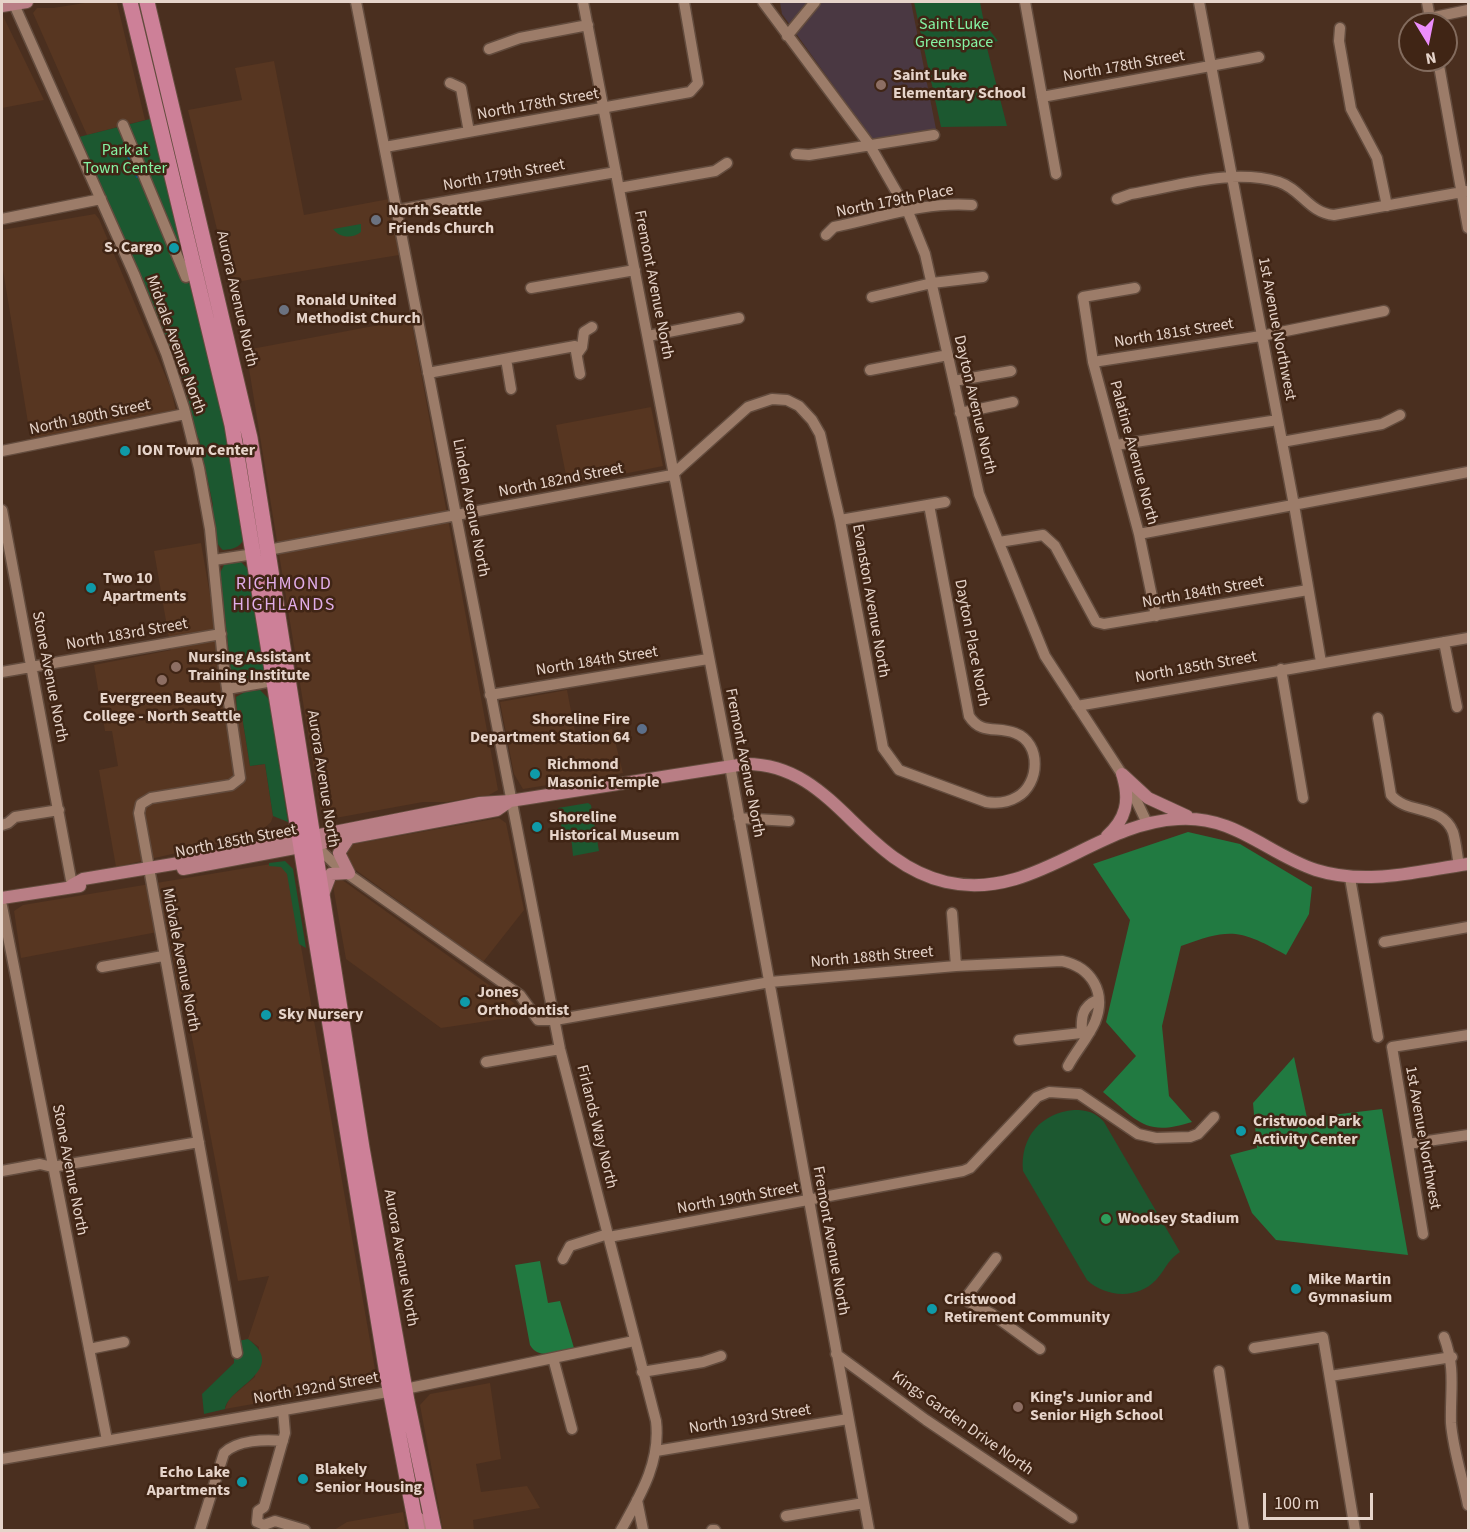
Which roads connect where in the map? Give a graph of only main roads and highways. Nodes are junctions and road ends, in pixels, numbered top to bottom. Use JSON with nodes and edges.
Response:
{"nodes":[{"id":1,"x":27,"y":2,"type":"edge"},
{"id":2,"x":130,"y":2,"type":"edge"},
{"id":3,"x":147,"y":2,"type":"edge"},
{"id":4,"x":14,"y":3,"type":"edge"},
{"id":5,"x":2,"y":6,"type":"edge"},
{"id":6,"x":163,"y":138,"type":"junction"},
{"id":7,"x":182,"y":145,"type":"junction"},
{"id":8,"x":185,"y":229,"type":"junction"},
{"id":9,"x":203,"y":237,"type":"junction"},
{"id":10,"x":227,"y":402,"type":"junction"},
{"id":11,"x":245,"y":414,"type":"junction"},
{"id":12,"x":261,"y":552,"type":"junction"},
{"id":13,"x":268,"y":648,"type":"junction"},
{"id":14,"x":285,"y":657,"type":"junction"},
{"id":15,"x":510,"y":801,"type":"junction"},
{"id":16,"x":1193,"y":819,"type":"junction"},
{"id":17,"x":349,"y":838,"type":"junction"},
{"id":18,"x":307,"y":841,"type":"junction"},
{"id":19,"x":1099,"y":843,"type":"junction"},
{"id":20,"x":1464,"y":864,"type":"edge"},
{"id":21,"x":323,"y":897,"type":"junction"},
{"id":22,"x":2,"y":898,"type":"edge"},
{"id":23,"x":326,"y":1001,"type":"junction"},
{"id":24,"x":340,"y":1008,"type":"junction"},
{"id":25,"x":348,"y":1136,"type":"junction"},
{"id":26,"x":363,"y":1148,"type":"junction"},
{"id":27,"x":352,"y":1161,"type":"junction"},
{"id":28,"x":366,"y":1170,"type":"junction"},
{"id":29,"x":397,"y":1390,"type":"junction"},
{"id":30,"x":413,"y":1514,"type":"junction"},
{"id":31,"x":417,"y":1530,"type":"edge"},
{"id":32,"x":426,"y":1530,"type":"edge"},
{"id":33,"x":434,"y":1530,"type":"edge"}],
"edges":[{"from":1,"to":4,"type":"main road"},
{"from":2,"to":6,"type":"highway","name":"Aurora Avenue North"},
{"from":3,"to":7,"type":"highway","name":"Aurora Avenue North"},
{"from":4,"to":5,"type":"main road"},
{"from":6,"to":7,"type":"main road"},
{"from":6,"to":8,"type":"highway","name":"Aurora Avenue North"},
{"from":7,"to":9,"type":"highway","name":"Aurora Avenue North"},
{"from":8,"to":9,"type":"main road"},
{"from":8,"to":10,"type":"highway","name":"Aurora Avenue North"},
{"from":9,"to":11,"type":"highway","name":"Aurora Avenue North"},
{"from":10,"to":11,"type":"main road"},
{"from":10,"to":12,"type":"highway","name":"Aurora Avenue North"},
{"from":11,"to":12,"type":"highway","name":"Aurora Avenue North"},
{"from":12,"to":13,"type":"highway","name":"Aurora Avenue North"},
{"from":12,"to":14,"type":"highway","name":"Aurora Avenue North"},
{"from":13,"to":14,"type":"main road"},
{"from":13,"to":18,"type":"highway","name":"Aurora Avenue North"},
{"from":14,"to":18,"type":"highway","name":"Aurora Avenue North"},
{"from":15,"to":17,"type":"main road","name":"North 185th Street"},
{"from":15,"to":18,"type":"main road","name":"North 185th Street"},
{"from":15,"to":19,"type":"main road","name":"North 185th Street"},
{"from":16,"to":19,"type":"main road","name":"North 185th Street"},
{"from":16,"to":19,"type":"main road"},
{"from":16,"to":20,"type":"main road"},
{"from":17,"to":18,"type":"main road","name":"North 185th Street"},
{"from":17,"to":21,"type":"main road"},
{"from":18,"to":21,"type":"highway","name":"Aurora Avenue North"},
{"from":18,"to":22,"type":"main road","name":"North 185th Street"},
{"from":18,"to":23,"type":"highway","name":"Aurora Avenue North"},
{"from":21,"to":24,"type":"highway","name":"Aurora Avenue North"},
{"from":23,"to":24,"type":"main road"},
{"from":23,"to":25,"type":"highway","name":"Aurora Avenue North"},
{"from":24,"to":26,"type":"highway","name":"Aurora Avenue North"},
{"from":25,"to":26,"type":"main road"},
{"from":25,"to":27,"type":"highway","name":"Aurora Avenue North"},
{"from":26,"to":28,"type":"highway","name":"Aurora Avenue North"},
{"from":27,"to":28,"type":"main road"},
{"from":27,"to":29,"type":"highway","name":"Aurora Avenue North"},
{"from":28,"to":29,"type":"highway","name":"Aurora Avenue North"},
{"from":29,"to":30,"type":"highway","name":"Aurora Avenue North"},
{"from":29,"to":33,"type":"highway","name":"Aurora Avenue North"},
{"from":30,"to":31,"type":"highway","name":"Aurora Avenue North"},
{"from":30,"to":32,"type":"main road"}]}
